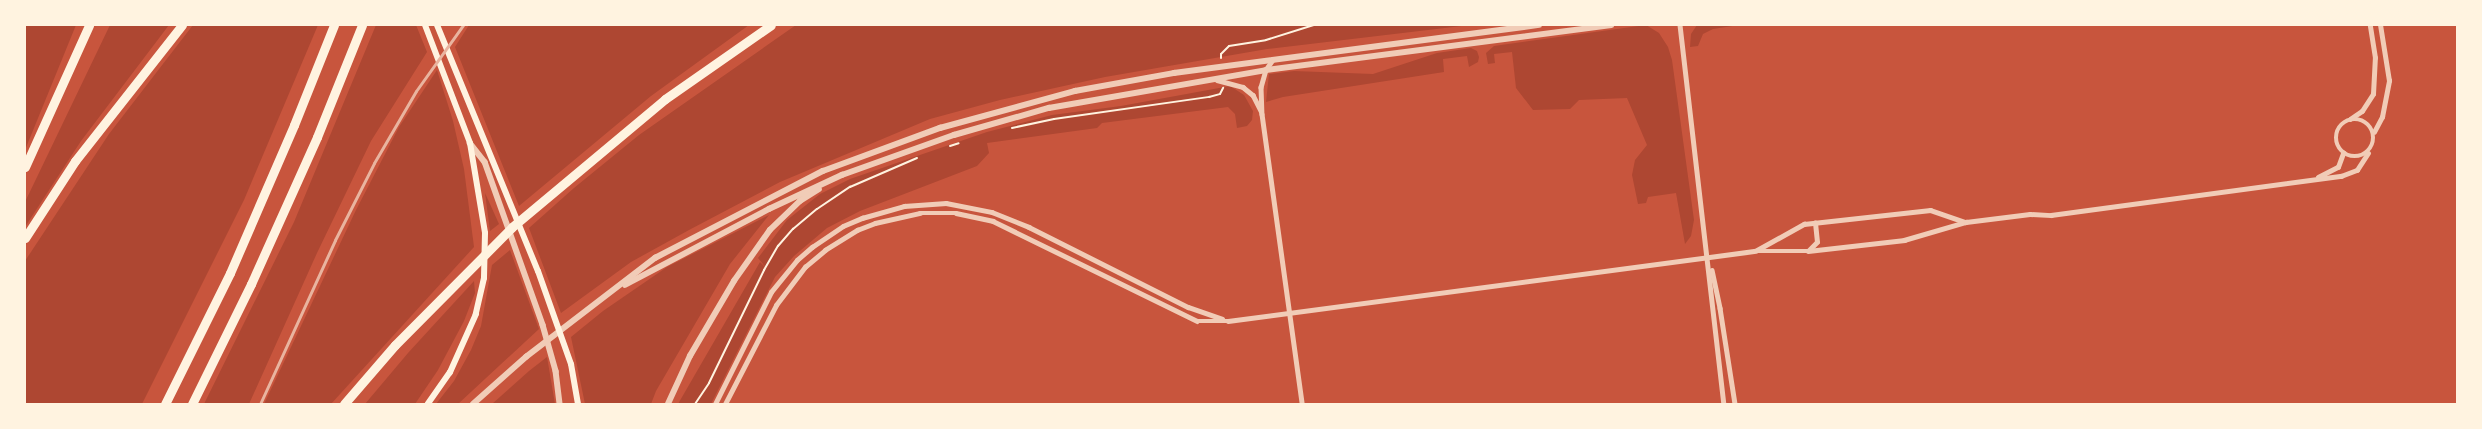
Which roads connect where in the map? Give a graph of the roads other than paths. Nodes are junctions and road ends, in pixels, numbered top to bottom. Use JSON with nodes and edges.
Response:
{"nodes":[{"id":1,"x":89,"y":25,"type":"edge"},
{"id":2,"x":182,"y":25,"type":"edge"},
{"id":3,"x":334,"y":25,"type":"edge"},
{"id":4,"x":362,"y":25,"type":"edge"},
{"id":5,"x":425,"y":25,"type":"edge"},
{"id":6,"x":437,"y":25,"type":"edge"},
{"id":7,"x":771,"y":25,"type":"edge"},
{"id":8,"x":1539,"y":25,"type":"edge"},
{"id":9,"x":1611,"y":25,"type":"edge"},
{"id":10,"x":1680,"y":25,"type":"edge"},
{"id":11,"x":2370,"y":25,"type":"edge"},
{"id":12,"x":2381,"y":25,"type":"edge"},
{"id":13,"x":1273,"y":60,"type":"junction"},
{"id":14,"x":1266,"y":70,"type":"junction"},
{"id":15,"x":1220,"y":81,"type":"junction"},
{"id":16,"x":1262,"y":114,"type":"junction"},
{"id":17,"x":2350,"y":120,"type":"junction"},
{"id":18,"x":2374,"y":132,"type":"junction"},
{"id":19,"x":470,"y":143,"type":"junction"},
{"id":20,"x":2343,"y":153,"type":"junction"},
{"id":21,"x":2368,"y":154,"type":"junction"},
{"id":22,"x":25,"y":167,"type":"edge"},
{"id":23,"x":842,"y":175,"type":"junction"},
{"id":24,"x":2317,"y":178,"type":"junction"},
{"id":25,"x":1815,"y":222,"type":"junction"},
{"id":26,"x":1966,"y":222,"type":"junction"},
{"id":27,"x":25,"y":238,"type":"edge"},
{"id":28,"x":1755,"y":251,"type":"junction"},
{"id":29,"x":1808,"y":251,"type":"junction"},
{"id":30,"x":1708,"y":257,"type":"junction"},
{"id":31,"x":608,"y":295,"type":"junction"},
{"id":32,"x":1289,"y":312,"type":"junction"},
{"id":33,"x":1228,"y":321,"type":"junction"},
{"id":34,"x":475,"y":402,"type":"edge"},
{"id":35,"x":165,"y":404,"type":"edge"},
{"id":36,"x":192,"y":404,"type":"edge"},
{"id":37,"x":344,"y":404,"type":"edge"},
{"id":38,"x":428,"y":404,"type":"edge"},
{"id":39,"x":560,"y":404,"type":"edge"},
{"id":40,"x":578,"y":404,"type":"edge"},
{"id":41,"x":668,"y":404,"type":"edge"},
{"id":42,"x":715,"y":404,"type":"edge"},
{"id":43,"x":725,"y":404,"type":"edge"},
{"id":44,"x":1302,"y":404,"type":"edge"},
{"id":45,"x":1724,"y":404,"type":"edge"},
{"id":46,"x":1734,"y":404,"type":"edge"}],
"edges":[{"from":1,"to":22,"type":"highway"},
{"from":2,"to":27,"type":"highway"},
{"from":3,"to":35,"type":"highway"},
{"from":4,"to":36,"type":"highway"},
{"from":5,"to":19,"type":"main road"},
{"from":6,"to":40,"type":"main road"},
{"from":7,"to":37,"type":"highway"},
{"from":8,"to":13,"type":"street"},
{"from":9,"to":14,"type":"street"},
{"from":10,"to":30,"type":"street"},
{"from":11,"to":17,"type":"street"},
{"from":12,"to":18,"type":"street"},
{"from":13,"to":14,"type":"street"},
{"from":13,"to":31,"type":"street"},
{"from":14,"to":15,"type":"street"},
{"from":14,"to":16,"type":"street"},
{"from":15,"to":16,"type":"street"},
{"from":15,"to":23,"type":"street"},
{"from":16,"to":32,"type":"street"},
{"from":17,"to":18,"type":"street"},
{"from":17,"to":20,"type":"street"},
{"from":18,"to":21,"type":"street"},
{"from":19,"to":38,"type":"main road"},
{"from":19,"to":39,"type":"street"},
{"from":20,"to":21,"type":"street"},
{"from":20,"to":24,"type":"street"},
{"from":21,"to":24,"type":"street"},
{"from":23,"to":31,"type":"street"},
{"from":23,"to":41,"type":"street"},
{"from":24,"to":26,"type":"street"},
{"from":25,"to":26,"type":"street"},
{"from":25,"to":28,"type":"street"},
{"from":25,"to":29,"type":"street"},
{"from":26,"to":29,"type":"street"},
{"from":28,"to":29,"type":"street"},
{"from":28,"to":30,"type":"street"},
{"from":30,"to":32,"type":"street"},
{"from":30,"to":45,"type":"street"},
{"from":30,"to":46,"type":"street"},
{"from":31,"to":34,"type":"street"},
{"from":32,"to":33,"type":"street"},
{"from":32,"to":44,"type":"street"},
{"from":33,"to":42,"type":"street"},
{"from":33,"to":43,"type":"street"}]}
